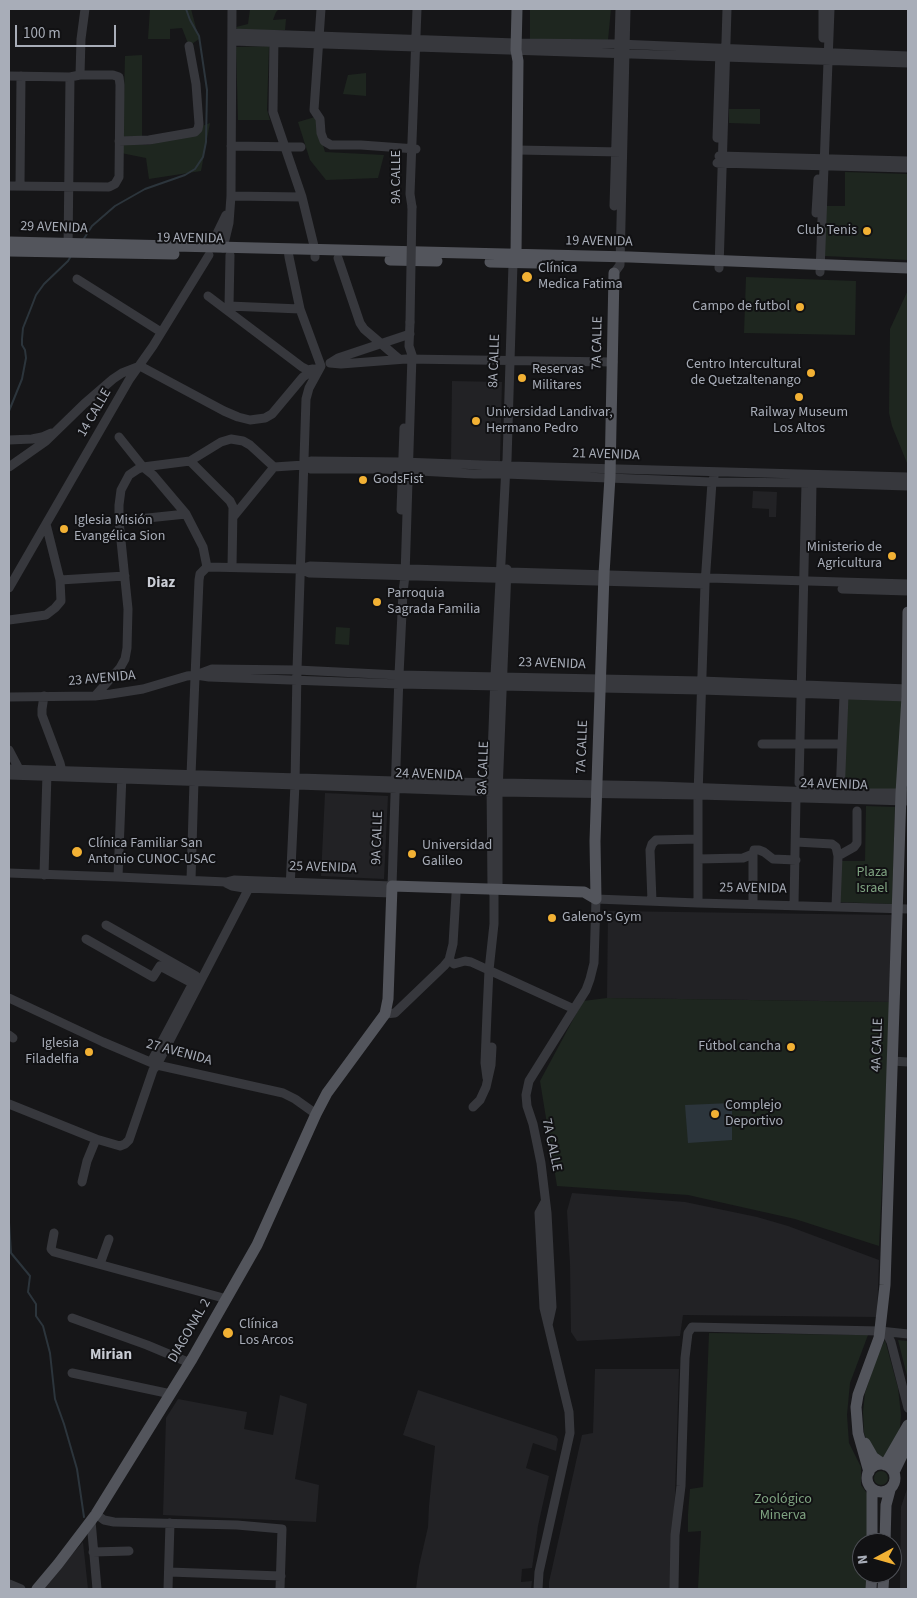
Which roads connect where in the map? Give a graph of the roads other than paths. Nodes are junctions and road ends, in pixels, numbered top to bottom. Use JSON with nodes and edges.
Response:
{"nodes":[{"id":1,"x":85,"y":9,"type":"edge"},
{"id":2,"x":232,"y":9,"type":"edge"},
{"id":3,"x":321,"y":9,"type":"edge"},
{"id":4,"x":417,"y":9,"type":"edge"},
{"id":5,"x":423,"y":9,"type":"edge"},
{"id":6,"x":516,"y":9,"type":"edge"},
{"id":7,"x":524,"y":9,"type":"edge"},
{"id":8,"x":620,"y":9,"type":"edge"},
{"id":9,"x":626,"y":9,"type":"edge"},
{"id":10,"x":722,"y":9,"type":"edge"},
{"id":11,"x":727,"y":9,"type":"edge"},
{"id":12,"x":823,"y":9,"type":"edge"},
{"id":13,"x":830,"y":9,"type":"edge"},
{"id":14,"x":232,"y":37,"type":"junction"},
{"id":15,"x":274,"y":39,"type":"junction"},
{"id":16,"x":320,"y":41,"type":"junction"},
{"id":17,"x":419,"y":43,"type":"junction"},
{"id":18,"x":189,"y":46,"type":"dead end"},
{"id":19,"x":622,"y":49,"type":"junction"},
{"id":20,"x":519,"y":50,"type":"junction"},
{"id":21,"x":723,"y":53,"type":"junction"},
{"id":22,"x":825,"y":56,"type":"junction"},
{"id":23,"x":908,"y":56,"type":"edge"},
{"id":24,"x":908,"y":63,"type":"edge"},
{"id":25,"x":9,"y":76,"type":"edge"},
{"id":26,"x":21,"y":76,"type":"junction"},
{"id":27,"x":75,"y":76,"type":"junction"},
{"id":28,"x":119,"y":141,"type":"junction"},
{"id":29,"x":231,"y":146,"type":"junction"},
{"id":30,"x":284,"y":147,"type":"junction"},
{"id":31,"x":301,"y":147,"type":"dead end"},
{"id":32,"x":414,"y":149,"type":"junction"},
{"id":33,"x":517,"y":152,"type":"junction"},
{"id":34,"x":618,"y":154,"type":"junction"},
{"id":35,"x":720,"y":159,"type":"junction"},
{"id":36,"x":908,"y":160,"type":"edge"},
{"id":37,"x":821,"y":162,"type":"junction"},
{"id":38,"x":908,"y":168,"type":"edge"},
{"id":39,"x":9,"y":186,"type":"edge"},
{"id":40,"x":20,"y":186,"type":"junction"},
{"id":41,"x":70,"y":186,"type":"junction"},
{"id":42,"x":231,"y":196,"type":"junction"},
{"id":43,"x":302,"y":198,"type":"junction"},
{"id":44,"x":230,"y":208,"type":"junction"},
{"id":45,"x":9,"y":242,"type":"edge"},
{"id":46,"x":70,"y":248,"type":"junction"},
{"id":47,"x":94,"y":249,"type":"joint"},
{"id":48,"x":9,"y":251,"type":"edge"},
{"id":49,"x":210,"y":251,"type":"junction"},
{"id":50,"x":226,"y":251,"type":"junction"},
{"id":51,"x":288,"y":253,"type":"junction"},
{"id":52,"x":315,"y":253,"type":"junction"},
{"id":53,"x":338,"y":258,"type":"junction"},
{"id":54,"x":514,"y":259,"type":"junction"},
{"id":55,"x":616,"y":263,"type":"junction"},
{"id":56,"x":716,"y":264,"type":"junction"},
{"id":57,"x":818,"y":268,"type":"junction"},
{"id":58,"x":908,"y":268,"type":"edge"},
{"id":59,"x":908,"y":274,"type":"edge"},
{"id":60,"x":77,"y":279,"type":"dead end"},
{"id":61,"x":208,"y":296,"type":"dead end"},
{"id":62,"x":228,"y":308,"type":"junction"},
{"id":63,"x":300,"y":309,"type":"junction"},
{"id":64,"x":161,"y":332,"type":"junction"},
{"id":65,"x":410,"y":334,"type":"junction"},
{"id":66,"x":382,"y":344,"type":"junction"},
{"id":67,"x":407,"y":356,"type":"junction"},
{"id":68,"x":510,"y":359,"type":"junction"},
{"id":69,"x":613,"y":360,"type":"junction"},
{"id":70,"x":330,"y":362,"type":"junction"},
{"id":71,"x":140,"y":366,"type":"junction"},
{"id":72,"x":318,"y":368,"type":"junction"},
{"id":73,"x":62,"y":425,"type":"junction"},
{"id":74,"x":119,"y":437,"type":"dead end"},
{"id":75,"x":13,"y":440,"type":"edge"},
{"id":76,"x":190,"y":461,"type":"junction"},
{"id":77,"x":304,"y":465,"type":"junction"},
{"id":78,"x":405,"y":466,"type":"junction"},
{"id":79,"x":9,"y":467,"type":"edge"},
{"id":80,"x":143,"y":467,"type":"junction"},
{"id":81,"x":274,"y":467,"type":"junction"},
{"id":82,"x":508,"y":468,"type":"junction"},
{"id":83,"x":610,"y":473,"type":"junction"},
{"id":84,"x":716,"y":473,"type":"junction"},
{"id":85,"x":908,"y":478,"type":"edge"},
{"id":86,"x":712,"y":482,"type":"junction"},
{"id":87,"x":809,"y":483,"type":"junction"},
{"id":88,"x":908,"y":486,"type":"edge"},
{"id":89,"x":186,"y":514,"type":"junction"},
{"id":90,"x":234,"y":516,"type":"junction"},
{"id":91,"x":119,"y":521,"type":"junction"},
{"id":92,"x":46,"y":524,"type":"junction"},
{"id":93,"x":232,"y":567,"type":"junction"},
{"id":94,"x":205,"y":568,"type":"junction"},
{"id":95,"x":300,"y":569,"type":"junction"},
{"id":96,"x":403,"y":572,"type":"junction"},
{"id":97,"x":503,"y":575,"type":"junction"},
{"id":98,"x":125,"y":576,"type":"junction"},
{"id":99,"x":604,"y":578,"type":"junction"},
{"id":100,"x":60,"y":580,"type":"junction"},
{"id":101,"x":705,"y":581,"type":"junction"},
{"id":102,"x":806,"y":584,"type":"junction"},
{"id":103,"x":908,"y":584,"type":"edge"},
{"id":104,"x":9,"y":588,"type":"edge"},
{"id":105,"x":908,"y":591,"type":"edge"},
{"id":106,"x":908,"y":612,"type":"edge"},
{"id":107,"x":9,"y":620,"type":"edge"},
{"id":108,"x":196,"y":675,"type":"junction"},
{"id":109,"x":297,"y":675,"type":"junction"},
{"id":110,"x":499,"y":676,"type":"junction"},
{"id":111,"x":399,"y":679,"type":"junction"},
{"id":112,"x":601,"y":684,"type":"junction"},
{"id":113,"x":701,"y":686,"type":"junction"},
{"id":114,"x":498,"y":687,"type":"junction"},
{"id":115,"x":804,"y":689,"type":"junction"},
{"id":116,"x":907,"y":693,"type":"edge"},
{"id":117,"x":844,"y":695,"type":"junction"},
{"id":118,"x":44,"y":696,"type":"junction"},
{"id":119,"x":94,"y":696,"type":"junction"},
{"id":120,"x":9,"y":697,"type":"edge"},
{"id":121,"x":762,"y":744,"type":"dead end"},
{"id":122,"x":800,"y":744,"type":"junction"},
{"id":123,"x":842,"y":744,"type":"junction"},
{"id":124,"x":9,"y":750,"type":"edge"},
{"id":125,"x":9,"y":769,"type":"edge"},
{"id":126,"x":19,"y":769,"type":"junction"},
{"id":127,"x":47,"y":774,"type":"junction"},
{"id":128,"x":63,"y":774,"type":"junction"},
{"id":129,"x":9,"y":775,"type":"edge"},
{"id":130,"x":122,"y":776,"type":"junction"},
{"id":131,"x":192,"y":778,"type":"junction"},
{"id":132,"x":295,"y":781,"type":"junction"},
{"id":133,"x":799,"y":783,"type":"dead end"},
{"id":134,"x":395,"y":785,"type":"junction"},
{"id":135,"x":495,"y":787,"type":"junction"},
{"id":136,"x":597,"y":790,"type":"junction"},
{"id":137,"x":698,"y":791,"type":"junction"},
{"id":138,"x":906,"y":795,"type":"edge"},
{"id":139,"x":840,"y":796,"type":"junction"},
{"id":140,"x":796,"y":798,"type":"junction"},
{"id":141,"x":857,"y":811,"type":"dead end"},
{"id":142,"x":698,"y":839,"type":"junction"},
{"id":143,"x":796,"y":842,"type":"junction"},
{"id":144,"x":753,"y":854,"type":"junction"},
{"id":145,"x":838,"y":856,"type":"junction"},
{"id":146,"x":698,"y":859,"type":"junction"},
{"id":147,"x":796,"y":860,"type":"junction"},
{"id":148,"x":9,"y":873,"type":"edge"},
{"id":149,"x":44,"y":875,"type":"junction"},
{"id":150,"x":118,"y":876,"type":"junction"},
{"id":151,"x":192,"y":880,"type":"junction"},
{"id":152,"x":247,"y":884,"type":"junction"},
{"id":153,"x":290,"y":886,"type":"junction"},
{"id":154,"x":392,"y":890,"type":"junction"},
{"id":155,"x":495,"y":892,"type":"junction"},
{"id":156,"x":456,"y":894,"type":"junction"},
{"id":157,"x":596,"y":899,"type":"junction"},
{"id":158,"x":652,"y":901,"type":"junction"},
{"id":159,"x":698,"y":903,"type":"junction"},
{"id":160,"x":753,"y":904,"type":"junction"},
{"id":161,"x":794,"y":905,"type":"junction"},
{"id":162,"x":836,"y":907,"type":"junction"},
{"id":163,"x":903,"y":909,"type":"edge"},
{"id":164,"x":106,"y":925,"type":"dead end"},
{"id":165,"x":86,"y":939,"type":"dead end"},
{"id":166,"x":447,"y":963,"type":"junction"},
{"id":167,"x":492,"y":971,"type":"junction"},
{"id":168,"x":194,"y":980,"type":"junction"},
{"id":169,"x":9,"y":998,"type":"edge"},
{"id":170,"x":574,"y":1009,"type":"junction"},
{"id":171,"x":385,"y":1014,"type":"junction"},
{"id":172,"x":899,"y":1061,"type":"edge"},
{"id":173,"x":154,"y":1064,"type":"junction"},
{"id":174,"x":342,"y":1072,"type":"joint"},
{"id":175,"x":9,"y":1104,"type":"edge"},
{"id":176,"x":474,"y":1107,"type":"dead end"},
{"id":177,"x":316,"y":1114,"type":"junction"},
{"id":178,"x":96,"y":1139,"type":"junction"},
{"id":179,"x":82,"y":1182,"type":"dead end"},
{"id":180,"x":54,"y":1233,"type":"dead end"},
{"id":181,"x":109,"y":1239,"type":"dead end"},
{"id":182,"x":100,"y":1264,"type":"junction"},
{"id":183,"x":227,"y":1299,"type":"junction"},
{"id":184,"x":72,"y":1318,"type":"dead end"},
{"id":185,"x":883,"y":1331,"type":"junction"},
{"id":186,"x":908,"y":1334,"type":"edge"},
{"id":187,"x":190,"y":1363,"type":"junction"},
{"id":188,"x":72,"y":1373,"type":"dead end"},
{"id":189,"x":171,"y":1394,"type":"junction"},
{"id":190,"x":908,"y":1408,"type":"edge"},
{"id":191,"x":908,"y":1425,"type":"edge"},
{"id":192,"x":908,"y":1443,"type":"edge"},
{"id":193,"x":887,"y":1467,"type":"junction"},
{"id":194,"x":868,"y":1472,"type":"junction"},
{"id":195,"x":872,"y":1489,"type":"junction"},
{"id":196,"x":890,"y":1490,"type":"junction"},
{"id":197,"x":93,"y":1518,"type":"junction"},
{"id":198,"x":170,"y":1523,"type":"junction"},
{"id":199,"x":872,"y":1533,"type":"edge"},
{"id":200,"x":885,"y":1533,"type":"edge"},
{"id":201,"x":129,"y":1551,"type":"dead end"},
{"id":202,"x":93,"y":1552,"type":"junction"},
{"id":203,"x":169,"y":1572,"type":"junction"},
{"id":204,"x":281,"y":1576,"type":"junction"},
{"id":205,"x":9,"y":1584,"type":"edge"},
{"id":206,"x":21,"y":1589,"type":"edge"},
{"id":207,"x":37,"y":1589,"type":"edge"},
{"id":208,"x":96,"y":1589,"type":"edge"},
{"id":209,"x":168,"y":1589,"type":"edge"},
{"id":210,"x":280,"y":1589,"type":"edge"},
{"id":211,"x":538,"y":1589,"type":"edge"},
{"id":212,"x":674,"y":1589,"type":"edge"}],
"edges":[{"from":1,"to":27,"type":"street"},
{"from":2,"to":14,"type":"street","name":"14 CALLE"},
{"from":3,"to":16,"type":"street"},
{"from":4,"to":17,"type":"street"},
{"from":5,"to":17,"type":"street"},
{"from":6,"to":20,"type":"main road","name":"8A CALLE"},
{"from":7,"to":20,"type":"main road","name":"8A CALLE"},
{"from":8,"to":19,"type":"street","name":"7A CALLE"},
{"from":9,"to":19,"type":"street","name":"7A CALLE"},
{"from":10,"to":21,"type":"street"},
{"from":11,"to":21,"type":"street"},
{"from":12,"to":22,"type":"street"},
{"from":13,"to":22,"type":"street"},
{"from":14,"to":15,"type":"street"},
{"from":14,"to":29,"type":"street","name":"14 CALLE"},
{"from":15,"to":16,"type":"street"},
{"from":15,"to":30,"type":"street"},
{"from":16,"to":17,"type":"street"},
{"from":16,"to":32,"type":"street"},
{"from":17,"to":20,"type":"street"},
{"from":17,"to":32,"type":"street","name":"9A CALLE"},
{"from":18,"to":28,"type":"street"},
{"from":19,"to":20,"type":"street"},
{"from":19,"to":21,"type":"street"},
{"from":19,"to":34,"type":"street","name":"7A CALLE"},
{"from":20,"to":33,"type":"main road","name":"8A CALLE"},
{"from":21,"to":22,"type":"street"},
{"from":21,"to":35,"type":"street"},
{"from":22,"to":23,"type":"street"},
{"from":22,"to":24,"type":"street"},
{"from":22,"to":37,"type":"street"},
{"from":25,"to":26,"type":"street"},
{"from":26,"to":27,"type":"street"},
{"from":26,"to":40,"type":"street"},
{"from":27,"to":28,"type":"street"},
{"from":27,"to":41,"type":"street"},
{"from":28,"to":41,"type":"street"},
{"from":29,"to":30,"type":"street"},
{"from":29,"to":42,"type":"street","name":"14 CALLE"},
{"from":30,"to":31,"type":"street"},
{"from":30,"to":43,"type":"street"},
{"from":32,"to":65,"type":"street","name":"9A CALLE","bridge":true},
{"from":33,"to":34,"type":"street"},
{"from":33,"to":54,"type":"main road","name":"8A CALLE"},
{"from":34,"to":55,"type":"street","name":"7A CALLE"},
{"from":35,"to":37,"type":"street"},
{"from":35,"to":56,"type":"street"},
{"from":36,"to":37,"type":"street"},
{"from":37,"to":38,"type":"street"},
{"from":37,"to":57,"type":"street"},
{"from":39,"to":40,"type":"street"},
{"from":40,"to":41,"type":"street"},
{"from":41,"to":46,"type":"street"},
{"from":42,"to":43,"type":"street"},
{"from":42,"to":44,"type":"street","name":"14 CALLE"},
{"from":43,"to":52,"type":"street"},
{"from":44,"to":49,"type":"street","name":"14 CALLE"},
{"from":44,"to":50,"type":"street","name":"14 CALLE"},
{"from":45,"to":46,"type":"main road","name":"29 AVENIDA"},
{"from":46,"to":47,"type":"main road","name":"29 AVENIDA"},
{"from":46,"to":48,"type":"main road","name":"29 AVENIDA"},
{"from":47,"to":49,"type":"main road","name":"19 AVENIDA"},
{"from":49,"to":50,"type":"main road","name":"19 AVENIDA"},
{"from":49,"to":64,"type":"street","name":"14 CALLE"},
{"from":50,"to":51,"type":"main road","name":"19 AVENIDA"},
{"from":50,"to":62,"type":"street","name":"14 CALLE"},
{"from":51,"to":52,"type":"main road","name":"19 AVENIDA"},
{"from":51,"to":63,"type":"street"},
{"from":52,"to":53,"type":"main road","name":"19 AVENIDA"},
{"from":52,"to":54,"type":"main road","name":"19 AVENIDA"},
{"from":53,"to":54,"type":"main road","name":"19 AVENIDA"},
{"from":53,"to":66,"type":"street"},
{"from":54,"to":55,"type":"main road","name":"19 AVENIDA"},
{"from":54,"to":68,"type":"street","name":"8A CALLE"},
{"from":55,"to":56,"type":"main road","name":"19 AVENIDA"},
{"from":55,"to":69,"type":"main road","name":"7A CALLE"},
{"from":56,"to":57,"type":"main road","name":"19 AVENIDA"},
{"from":57,"to":58,"type":"main road","name":"19 AVENIDA"},
{"from":57,"to":59,"type":"main road","name":"19 AVENIDA"},
{"from":60,"to":64,"type":"street"},
{"from":61,"to":62,"type":"street"},
{"from":62,"to":63,"type":"street"},
{"from":62,"to":72,"type":"street"},
{"from":63,"to":72,"type":"street"},
{"from":64,"to":71,"type":"street","name":"14 CALLE"},
{"from":65,"to":66,"type":"street"},
{"from":65,"to":67,"type":"street","name":"9A CALLE"},
{"from":66,"to":67,"type":"street"},
{"from":66,"to":70,"type":"street"},
{"from":67,"to":68,"type":"street"},
{"from":67,"to":70,"type":"street"},
{"from":67,"to":78,"type":"street","name":"9A CALLE"},
{"from":68,"to":69,"type":"street"},
{"from":68,"to":82,"type":"street","name":"8A CALLE"},
{"from":69,"to":83,"type":"main road","name":"7A CALLE"},
{"from":70,"to":72,"type":"street"},
{"from":71,"to":72,"type":"street"},
{"from":71,"to":73,"type":"street"},
{"from":71,"to":92,"type":"street","name":"14 CALLE"},
{"from":72,"to":77,"type":"street"},
{"from":73,"to":75,"type":"street"},
{"from":73,"to":79,"type":"street"},
{"from":74,"to":80,"type":"street"},
{"from":76,"to":80,"type":"street"},
{"from":76,"to":81,"type":"street"},
{"from":76,"to":90,"type":"street"},
{"from":77,"to":78,"type":"street","name":"21 AVENIDA"},
{"from":77,"to":81,"type":"street","name":"21 AVENIDA"},
{"from":77,"to":95,"type":"street"},
{"from":78,"to":82,"type":"street","name":"21 AVENIDA"},
{"from":78,"to":96,"type":"street","name":"9A CALLE"},
{"from":80,"to":89,"type":"street"},
{"from":80,"to":91,"type":"street"},
{"from":81,"to":90,"type":"street"},
{"from":82,"to":83,"type":"street","name":"21 AVENIDA"},
{"from":82,"to":97,"type":"street","name":"8A CALLE"},
{"from":83,"to":84,"type":"street","name":"21 AVENIDA"},
{"from":83,"to":86,"type":"street","name":"21 AVENIDA"},
{"from":83,"to":99,"type":"main road","name":"7A CALLE"},
{"from":84,"to":85,"type":"street","name":"21 AVENIDA"},
{"from":84,"to":86,"type":"street"},
{"from":86,"to":87,"type":"street","name":"21 AVENIDA"},
{"from":86,"to":101,"type":"street"},
{"from":87,"to":88,"type":"street","name":"21 AVENIDA"},
{"from":87,"to":102,"type":"street"},
{"from":89,"to":91,"type":"street"},
{"from":89,"to":94,"type":"street"},
{"from":90,"to":93,"type":"street"},
{"from":91,"to":98,"type":"street"},
{"from":92,"to":100,"type":"street"},
{"from":92,"to":104,"type":"street","name":"14 CALLE"},
{"from":93,"to":94,"type":"street"},
{"from":93,"to":95,"type":"street"},
{"from":94,"to":108,"type":"street"},
{"from":95,"to":96,"type":"street"},
{"from":95,"to":109,"type":"street"},
{"from":96,"to":97,"type":"street"},
{"from":96,"to":111,"type":"street","name":"9A CALLE"},
{"from":97,"to":99,"type":"street"},
{"from":97,"to":110,"type":"street","name":"8A CALLE"},
{"from":98,"to":100,"type":"street"},
{"from":98,"to":119,"type":"street"},
{"from":99,"to":101,"type":"street"},
{"from":99,"to":112,"type":"main road","name":"7A CALLE"},
{"from":100,"to":107,"type":"street"},
{"from":101,"to":102,"type":"street"},
{"from":101,"to":113,"type":"street"},
{"from":102,"to":103,"type":"street"},
{"from":102,"to":105,"type":"street"},
{"from":102,"to":115,"type":"street"},
{"from":106,"to":116,"type":"main road","name":"4A CALLE"},
{"from":108,"to":109,"type":"street","name":"23 AVENIDA"},
{"from":108,"to":119,"type":"street","name":"23 AVENIDA"},
{"from":108,"to":131,"type":"street"},
{"from":109,"to":111,"type":"street","name":"23 AVENIDA"},
{"from":109,"to":132,"type":"street"},
{"from":110,"to":111,"type":"street","name":"23 AVENIDA"},
{"from":110,"to":112,"type":"street","name":"23 AVENIDA"},
{"from":110,"to":114,"type":"street","name":"8A CALLE"},
{"from":111,"to":114,"type":"street","name":"23 AVENIDA"},
{"from":111,"to":134,"type":"street","name":"9A CALLE"},
{"from":112,"to":113,"type":"street","name":"23 AVENIDA"},
{"from":112,"to":114,"type":"street","name":"23 AVENIDA"},
{"from":112,"to":136,"type":"main road","name":"7A CALLE"},
{"from":113,"to":115,"type":"street","name":"23 AVENIDA"},
{"from":113,"to":137,"type":"street"},
{"from":114,"to":135,"type":"street","name":"8A CALLE"},
{"from":115,"to":116,"type":"street","name":"23 AVENIDA"},
{"from":115,"to":117,"type":"street","name":"23 AVENIDA"},
{"from":115,"to":122,"type":"street"},
{"from":116,"to":117,"type":"street","name":"23 AVENIDA"},
{"from":116,"to":138,"type":"main road","name":"4A CALLE"},
{"from":117,"to":123,"type":"street"},
{"from":118,"to":119,"type":"street","name":"23 AVENIDA"},
{"from":118,"to":120,"type":"street","name":"23 AVENIDA"},
{"from":118,"to":128,"type":"street"},
{"from":121,"to":122,"type":"street"},
{"from":122,"to":123,"type":"street"},
{"from":122,"to":133,"type":"street"},
{"from":123,"to":139,"type":"street"},
{"from":124,"to":126,"type":"street"},
{"from":125,"to":126,"type":"street","name":"24 AVENIDA"},
{"from":126,"to":127,"type":"street","name":"24 AVENIDA"},
{"from":127,"to":128,"type":"street","name":"24 AVENIDA"},
{"from":127,"to":129,"type":"street","name":"24 AVENIDA"},
{"from":127,"to":149,"type":"street"},
{"from":128,"to":130,"type":"street","name":"24 AVENIDA"},
{"from":130,"to":131,"type":"street","name":"24 AVENIDA"},
{"from":130,"to":150,"type":"street"},
{"from":131,"to":132,"type":"street","name":"24 AVENIDA"},
{"from":131,"to":151,"type":"street"},
{"from":132,"to":134,"type":"street","name":"24 AVENIDA"},
{"from":132,"to":153,"type":"street"},
{"from":134,"to":135,"type":"street","name":"24 AVENIDA"},
{"from":134,"to":154,"type":"street","name":"9A CALLE"},
{"from":135,"to":136,"type":"street","name":"24 AVENIDA"},
{"from":135,"to":155,"type":"street","name":"8A CALLE"},
{"from":136,"to":137,"type":"street","name":"24 AVENIDA"},
{"from":136,"to":157,"type":"main road","name":"7A CALLE"},
{"from":137,"to":139,"type":"street","name":"24 AVENIDA"},
{"from":137,"to":140,"type":"street","name":"24 AVENIDA"},
{"from":137,"to":142,"type":"street"},
{"from":138,"to":139,"type":"street","name":"24 AVENIDA"},
{"from":138,"to":163,"type":"main road","name":"4A CALLE"},
{"from":139,"to":140,"type":"street","name":"24 AVENIDA"},
{"from":140,"to":143,"type":"street"},
{"from":141,"to":145,"type":"street"},
{"from":142,"to":146,"type":"street"},
{"from":142,"to":158,"type":"street"},
{"from":143,"to":145,"type":"street"},
{"from":143,"to":147,"type":"street"},
{"from":144,"to":146,"type":"street"},
{"from":144,"to":147,"type":"street"},
{"from":144,"to":160,"type":"street"},
{"from":145,"to":162,"type":"street"},
{"from":146,"to":159,"type":"street"},
{"from":147,"to":161,"type":"street"},
{"from":148,"to":149,"type":"street","name":"25 AVENIDA"},
{"from":149,"to":150,"type":"street","name":"25 AVENIDA"},
{"from":150,"to":151,"type":"street","name":"25 AVENIDA"},
{"from":151,"to":152,"type":"street","name":"25 AVENIDA"},
{"from":152,"to":153,"type":"street","name":"25 AVENIDA"},
{"from":152,"to":168,"type":"street"},
{"from":152,"to":173,"type":"street"},
{"from":153,"to":154,"type":"street","name":"25 AVENIDA"},
{"from":154,"to":155,"type":"main road","name":"25 AVENIDA"},
{"from":154,"to":156,"type":"main road","name":"25 AVENIDA"},
{"from":154,"to":171,"type":"main road","name":"9A CALLE"},
{"from":155,"to":156,"type":"main road","name":"25 AVENIDA"},
{"from":155,"to":157,"type":"main road","name":"25 AVENIDA"},
{"from":155,"to":167,"type":"street","name":"8A CALLE"},
{"from":156,"to":166,"type":"street"},
{"from":157,"to":158,"type":"street","name":"25 AVENIDA"},
{"from":157,"to":170,"type":"street","name":"7A CALLE"},
{"from":158,"to":159,"type":"street","name":"25 AVENIDA"},
{"from":159,"to":160,"type":"street","name":"25 AVENIDA"},
{"from":160,"to":161,"type":"street","name":"25 AVENIDA"},
{"from":161,"to":162,"type":"street","name":"25 AVENIDA"},
{"from":162,"to":163,"type":"street","name":"25 AVENIDA"},
{"from":163,"to":172,"type":"main road","name":"4A CALLE"},
{"from":164,"to":168,"type":"street"},
{"from":165,"to":168,"type":"street"},
{"from":166,"to":167,"type":"street"},
{"from":166,"to":171,"type":"street"},
{"from":167,"to":170,"type":"street"},
{"from":167,"to":176,"type":"street","name":"8A CALLE"},
{"from":168,"to":173,"type":"street"},
{"from":169,"to":173,"type":"street","name":"27 AVENIDA"},
{"from":170,"to":211,"type":"street","name":"7A CALLE"},
{"from":171,"to":174,"type":"main road","name":"9A CALLE"},
{"from":172,"to":185,"type":"main road","name":"4A CALLE"},
{"from":173,"to":177,"type":"street","name":"27 AVENIDA"},
{"from":173,"to":178,"type":"street"},
{"from":174,"to":177,"type":"main road","name":"DIAGONAL 2"},
{"from":175,"to":178,"type":"street"},
{"from":177,"to":183,"type":"main road","name":"DIAGONAL 2"},
{"from":178,"to":179,"type":"street"},
{"from":180,"to":182,"type":"street"},
{"from":181,"to":182,"type":"street"},
{"from":182,"to":183,"type":"street"},
{"from":183,"to":187,"type":"main road","name":"DIAGONAL 2"},
{"from":184,"to":187,"type":"street"},
{"from":185,"to":186,"type":"street"},
{"from":185,"to":190,"type":"street"},
{"from":185,"to":193,"type":"main road","name":"4A CALLE"},
{"from":185,"to":194,"type":"main road","name":"4A CALLE"},
{"from":185,"to":212,"type":"street"},
{"from":187,"to":189,"type":"main road","name":"DIAGONAL 2"},
{"from":188,"to":189,"type":"street"},
{"from":189,"to":197,"type":"main road","name":"DIAGONAL 2"},
{"from":191,"to":193,"type":"main road"},
{"from":192,"to":193,"type":"main road"},
{"from":193,"to":194,"type":"main road"},
{"from":193,"to":196,"type":"main road"},
{"from":194,"to":195,"type":"main road"},
{"from":195,"to":196,"type":"main road"},
{"from":195,"to":199,"type":"main road"},
{"from":196,"to":200,"type":"main road"},
{"from":197,"to":198,"type":"street"},
{"from":197,"to":202,"type":"street"},
{"from":197,"to":207,"type":"main road","name":"DIAGONAL 2"},
{"from":198,"to":203,"type":"street"},
{"from":198,"to":204,"type":"street"},
{"from":201,"to":202,"type":"street"},
{"from":202,"to":208,"type":"street"},
{"from":203,"to":204,"type":"street"},
{"from":203,"to":209,"type":"street"},
{"from":204,"to":210,"type":"street"},
{"from":205,"to":206,"type":"street"}]}
